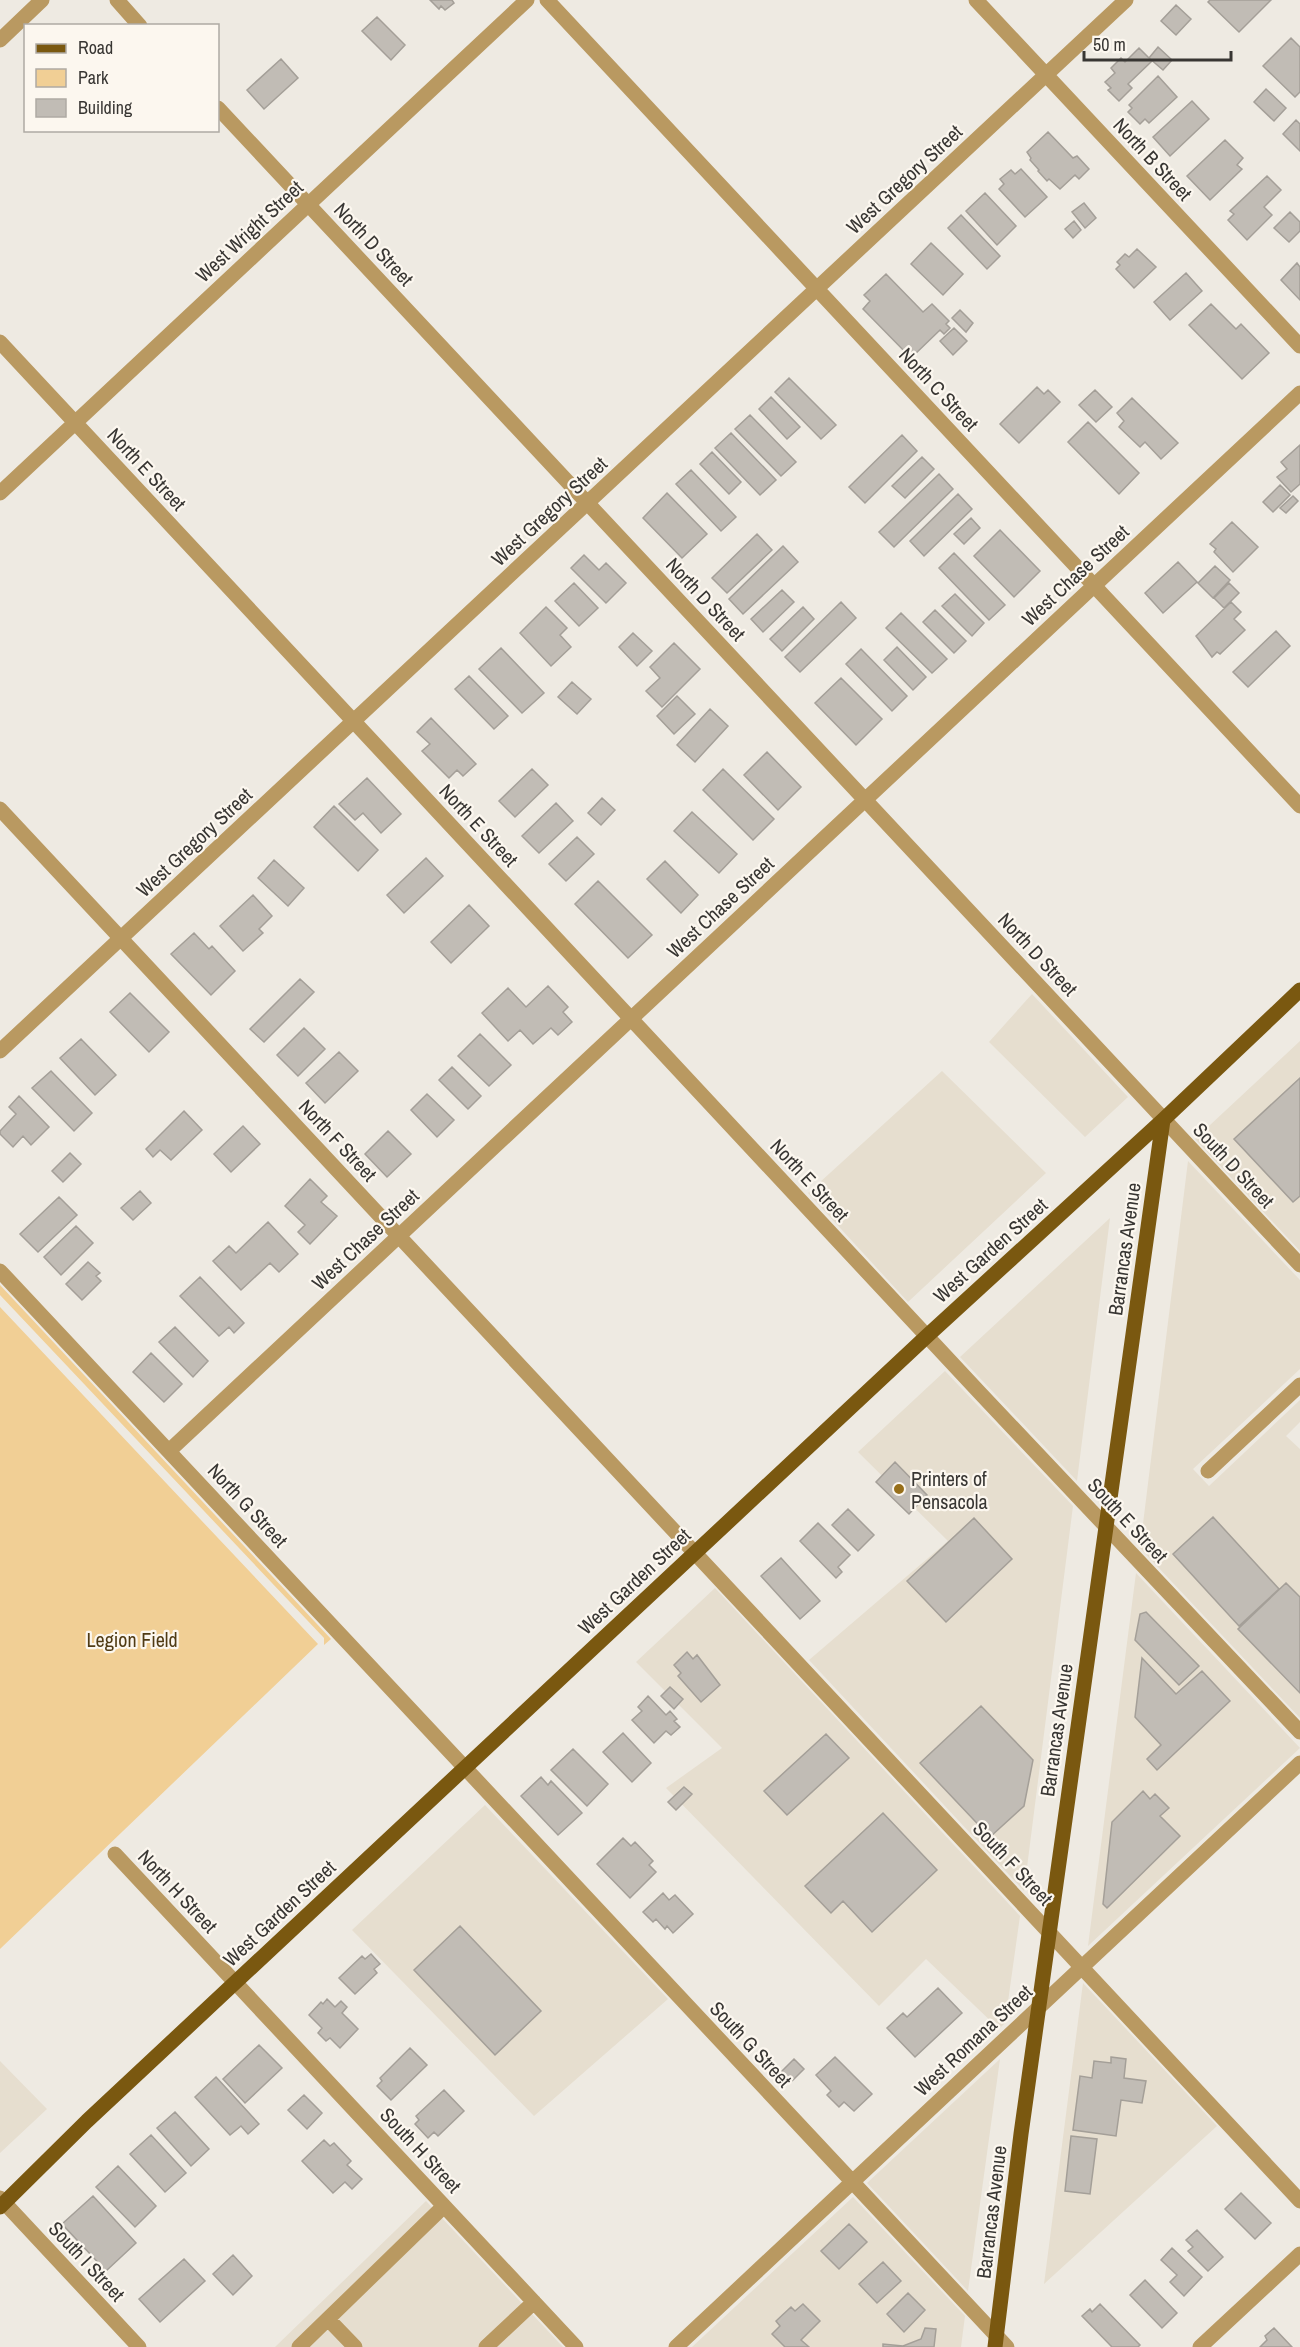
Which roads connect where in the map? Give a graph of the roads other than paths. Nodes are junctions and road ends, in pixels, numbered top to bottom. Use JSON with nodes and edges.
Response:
{"nodes":[{"id":1,"x":42,"y":0,"type":"edge"},
{"id":2,"x":117,"y":0,"type":"edge"},
{"id":3,"x":527,"y":0,"type":"edge"},
{"id":4,"x":547,"y":0,"type":"edge"},
{"id":5,"x":976,"y":0,"type":"edge"},
{"id":6,"x":1126,"y":0,"type":"edge"},
{"id":7,"x":139,"y":24,"type":"edge"},
{"id":8,"x":0,"y":39,"type":"edge"},
{"id":9,"x":1046,"y":75,"type":"junction"},
{"id":10,"x":219,"y":109,"type":"edge"},
{"id":11,"x":308,"y":205,"type":"junction"},
{"id":12,"x":817,"y":289,"type":"junction"},
{"id":13,"x":0,"y":342,"type":"edge"},
{"id":14,"x":1300,"y":346,"type":"edge"},
{"id":15,"x":1300,"y":393,"type":"edge"},
{"id":16,"x":75,"y":423,"type":"junction"},
{"id":17,"x":0,"y":493,"type":"edge"},
{"id":18,"x":587,"y":504,"type":"junction"},
{"id":19,"x":1094,"y":586,"type":"junction"},
{"id":20,"x":354,"y":722,"type":"junction"},
{"id":21,"x":865,"y":800,"type":"junction"},
{"id":22,"x":1300,"y":806,"type":"edge"},
{"id":23,"x":0,"y":809,"type":"edge"},
{"id":24,"x":121,"y":939,"type":"junction"},
{"id":25,"x":1300,"y":990,"type":"edge"},
{"id":26,"x":632,"y":1019,"type":"junction"},
{"id":27,"x":0,"y":1051,"type":"edge"},
{"id":28,"x":1163,"y":1120,"type":"junction"},
{"id":29,"x":399,"y":1237,"type":"junction"},
{"id":30,"x":1300,"y":1265,"type":"edge"},
{"id":31,"x":0,"y":1271,"type":"edge"},
{"id":32,"x":927,"y":1336,"type":"junction"},
{"id":33,"x":1300,"y":1385,"type":"edge"},
{"id":34,"x":169,"y":1451,"type":"junction"},
{"id":35,"x":1208,"y":1471,"type":"dead end"},
{"id":36,"x":1105,"y":1525,"type":"junction"},
{"id":37,"x":695,"y":1553,"type":"junction"},
{"id":38,"x":1300,"y":1732,"type":"edge"},
{"id":39,"x":1300,"y":1763,"type":"edge"},
{"id":40,"x":465,"y":1768,"type":"junction"},
{"id":41,"x":115,"y":1854,"type":"dead end"},
{"id":42,"x":1050,"y":1934,"type":"junction"},
{"id":43,"x":1082,"y":1967,"type":"junction"},
{"id":44,"x":235,"y":1983,"type":"junction"},
{"id":45,"x":1040,"y":2006,"type":"junction"},
{"id":46,"x":852,"y":2182,"type":"junction"},
{"id":47,"x":1300,"y":2201,"type":"edge"},
{"id":48,"x":1,"y":2203,"type":"edge"},
{"id":49,"x":444,"y":2206,"type":"junction"},
{"id":50,"x":1300,"y":2254,"type":"edge"},
{"id":51,"x":534,"y":2302,"type":"junction"},
{"id":52,"x":328,"y":2319,"type":"junction"},
{"id":53,"x":996,"y":2341,"type":"edge"},
{"id":54,"x":139,"y":2347,"type":"edge"},
{"id":55,"x":299,"y":2347,"type":"edge"},
{"id":56,"x":355,"y":2347,"type":"edge"},
{"id":57,"x":486,"y":2347,"type":"edge"},
{"id":58,"x":576,"y":2347,"type":"edge"},
{"id":59,"x":675,"y":2347,"type":"edge"},
{"id":60,"x":1007,"y":2347,"type":"edge"},
{"id":61,"x":1200,"y":2347,"type":"edge"}],
"edges":[{"from":1,"to":8,"type":"street"},
{"from":2,"to":7,"type":"street"},
{"from":3,"to":11,"type":"street","name":"West Wright Street"},
{"from":4,"to":12,"type":"street","name":"North C Street"},
{"from":5,"to":9,"type":"street","name":"North B Street"},
{"from":6,"to":9,"type":"street","name":"West Gregory Street"},
{"from":9,"to":12,"type":"street","name":"West Gregory Street"},
{"from":9,"to":14,"type":"street","name":"North B Street"},
{"from":10,"to":11,"type":"street","name":"North D Street"},
{"from":11,"to":16,"type":"street","name":"West Wright Street"},
{"from":11,"to":18,"type":"street","name":"North D Street"},
{"from":12,"to":18,"type":"street","name":"West Gregory Street"},
{"from":12,"to":19,"type":"street","name":"North C Street"},
{"from":13,"to":16,"type":"street","name":"North E Street"},
{"from":15,"to":19,"type":"street","name":"West Chase Street"},
{"from":16,"to":17,"type":"street","name":"West Wright Street"},
{"from":16,"to":20,"type":"street","name":"North E Street"},
{"from":18,"to":20,"type":"street","name":"West Gregory Street"},
{"from":18,"to":21,"type":"street","name":"North D Street"},
{"from":19,"to":21,"type":"street","name":"West Chase Street"},
{"from":19,"to":22,"type":"street","name":"North C Street"},
{"from":20,"to":24,"type":"street","name":"West Gregory Street"},
{"from":20,"to":26,"type":"street","name":"North E Street"},
{"from":21,"to":26,"type":"street","name":"West Chase Street"},
{"from":21,"to":28,"type":"street","name":"North D Street"},
{"from":23,"to":24,"type":"street","name":"North F Street"},
{"from":24,"to":27,"type":"street","name":"West Gregory Street"},
{"from":24,"to":29,"type":"street","name":"North F Street"},
{"from":25,"to":28,"type":"main road","name":"West Garden Street"},
{"from":26,"to":29,"type":"street","name":"West Chase Street"},
{"from":26,"to":32,"type":"street","name":"North E Street"},
{"from":28,"to":30,"type":"street","name":"South D Street"},
{"from":28,"to":32,"type":"main road","name":"West Garden Street"},
{"from":28,"to":36,"type":"main road","name":"Barrancas Avenue"},
{"from":29,"to":34,"type":"street","name":"West Chase Street"},
{"from":29,"to":37,"type":"street","name":"North F Street"},
{"from":31,"to":34,"type":"street","name":"North G Street"},
{"from":32,"to":36,"type":"street","name":"South E Street"},
{"from":32,"to":37,"type":"main road","name":"West Garden Street"},
{"from":33,"to":35,"type":"street"},
{"from":34,"to":40,"type":"street","name":"North G Street"},
{"from":36,"to":38,"type":"street","name":"South E Street"},
{"from":36,"to":42,"type":"main road","name":"Barrancas Avenue"},
{"from":37,"to":40,"type":"main road","name":"West Garden Street"},
{"from":37,"to":42,"type":"street","name":"South F Street"},
{"from":39,"to":43,"type":"street","name":"West Romana Street"},
{"from":40,"to":44,"type":"main road","name":"West Garden Street"},
{"from":40,"to":46,"type":"street","name":"South G Street"},
{"from":41,"to":44,"type":"street","name":"North H Street"},
{"from":42,"to":43,"type":"street","name":"South F Street"},
{"from":42,"to":45,"type":"main road","name":"Barrancas Avenue"},
{"from":43,"to":45,"type":"street","name":"West Romana Street"},
{"from":43,"to":47,"type":"street","name":"South F Street"},
{"from":44,"to":48,"type":"main road","name":"West Garden Street"},
{"from":44,"to":49,"type":"street","name":"South H Street"},
{"from":45,"to":46,"type":"street","name":"West Romana Street"},
{"from":45,"to":53,"type":"main road","name":"Barrancas Avenue"},
{"from":46,"to":53,"type":"street","name":"South G Street"},
{"from":46,"to":59,"type":"street","name":"West Romana Street"},
{"from":48,"to":54,"type":"street","name":"South I Street"},
{"from":49,"to":51,"type":"street","name":"South H Street"},
{"from":49,"to":52,"type":"street"},
{"from":50,"to":61,"type":"street"},
{"from":51,"to":57,"type":"street"},
{"from":51,"to":58,"type":"street","name":"South H Street"},
{"from":52,"to":55,"type":"street"},
{"from":52,"to":56,"type":"street"},
{"from":53,"to":60,"type":"street","name":"South G Street"}]}
